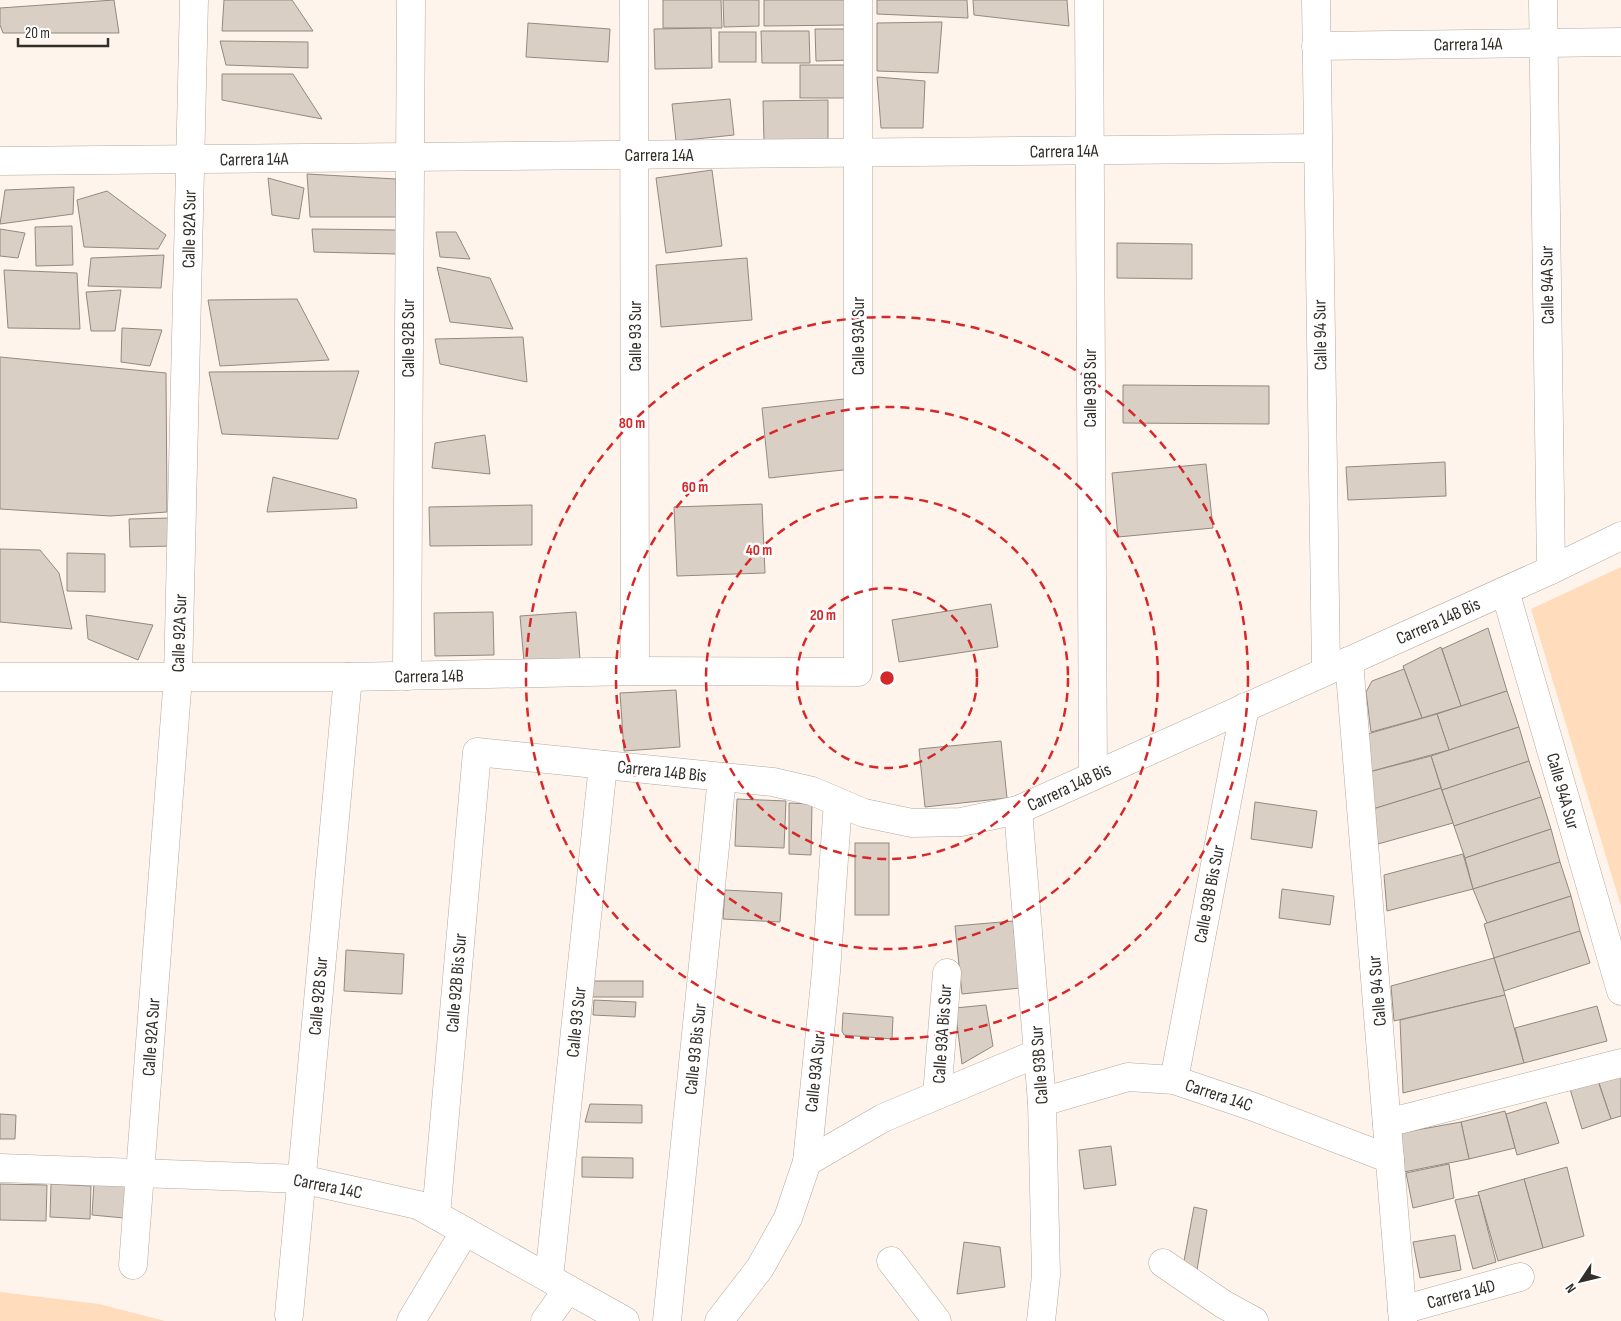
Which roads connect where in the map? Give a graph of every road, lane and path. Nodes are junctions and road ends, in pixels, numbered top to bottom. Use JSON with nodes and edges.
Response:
{"nodes":[{"id":1,"x":194,"y":0,"type":"edge"},
{"id":2,"x":411,"y":0,"type":"edge"},
{"id":3,"x":634,"y":0,"type":"edge"},
{"id":4,"x":858,"y":0,"type":"edge"},
{"id":5,"x":1088,"y":0,"type":"edge"},
{"id":6,"x":1316,"y":0,"type":"edge"},
{"id":7,"x":1544,"y":0,"type":"edge"},
{"id":8,"x":1621,"y":42,"type":"edge"},
{"id":9,"x":1543,"y":44,"type":"junction"},
{"id":10,"x":1316,"y":46,"type":"junction"},
{"id":11,"x":1317,"y":148,"type":"junction"},
{"id":12,"x":1088,"y":150,"type":"junction"},
{"id":13,"x":858,"y":153,"type":"junction"},
{"id":14,"x":634,"y":155,"type":"junction"},
{"id":15,"x":409,"y":157,"type":"junction"},
{"id":16,"x":191,"y":160,"type":"junction"},
{"id":17,"x":0,"y":161,"type":"edge"},
{"id":18,"x":1621,"y":536,"type":"edge"},
{"id":19,"x":1551,"y":570,"type":"junction"},
{"id":20,"x":1505,"y":591,"type":"junction"},
{"id":21,"x":1338,"y":666,"type":"junction"},
{"id":22,"x":635,"y":672,"type":"junction"},
{"id":23,"x":858,"y":672,"type":"joint"},
{"id":24,"x":407,"y":676,"type":"junction"},
{"id":25,"x":0,"y":677,"type":"edge"},
{"id":26,"x":178,"y":677,"type":"junction"},
{"id":27,"x":348,"y":677,"type":"junction"},
{"id":28,"x":1245,"y":707,"type":"junction"},
{"id":29,"x":477,"y":752,"type":"joint"},
{"id":30,"x":603,"y":765,"type":"junction"},
{"id":31,"x":1093,"y":776,"type":"junction"},
{"id":32,"x":722,"y":777,"type":"junction"},
{"id":33,"x":838,"y":802,"type":"junction"},
{"id":34,"x":1018,"y":810,"type":"junction"},
{"id":35,"x":946,"y":973,"type":"dead end"},
{"id":36,"x":1621,"y":991,"type":"edge"},
{"id":37,"x":1038,"y":1053,"type":"junction"},
{"id":38,"x":1621,"y":1063,"type":"edge"},
{"id":39,"x":1174,"y":1080,"type":"junction"},
{"id":40,"x":937,"y":1095,"type":"junction"},
{"id":41,"x":1042,"y":1102,"type":"junction"},
{"id":42,"x":1388,"y":1123,"type":"junction"},
{"id":43,"x":1390,"y":1159,"type":"junction"},
{"id":44,"x":807,"y":1162,"type":"junction"},
{"id":45,"x":0,"y":1168,"type":"edge"},
{"id":46,"x":140,"y":1172,"type":"junction"},
{"id":47,"x":301,"y":1179,"type":"junction"},
{"id":48,"x":436,"y":1215,"type":"junction"},
{"id":49,"x":465,"y":1231,"type":"junction"},
{"id":50,"x":891,"y":1261,"type":"dead end"},
{"id":51,"x":1163,"y":1264,"type":"dead end"},
{"id":52,"x":133,"y":1265,"type":"dead end"},
{"id":53,"x":1520,"y":1277,"type":"dead end"},
{"id":54,"x":558,"y":1284,"type":"junction"},
{"id":55,"x":1222,"y":1312,"type":"edge"},
{"id":56,"x":289,"y":1315,"type":"dead end"},
{"id":57,"x":1402,"y":1315,"type":"edge"},
{"id":58,"x":411,"y":1321,"type":"edge"},
{"id":59,"x":545,"y":1321,"type":"edge"},
{"id":60,"x":625,"y":1321,"type":"edge"},
{"id":61,"x":667,"y":1321,"type":"edge"},
{"id":62,"x":718,"y":1321,"type":"edge"},
{"id":63,"x":937,"y":1321,"type":"edge"},
{"id":64,"x":1041,"y":1321,"type":"edge"},
{"id":65,"x":1254,"y":1321,"type":"edge"}],
"edges":[{"from":1,"to":16,"type":"street","name":"Calle 92A Sur"},
{"from":2,"to":15,"type":"street","name":"Calle 92B Sur"},
{"from":3,"to":14,"type":"street","name":"Calle 93 Sur"},
{"from":4,"to":13,"type":"street","name":"Calle 93A Sur"},
{"from":5,"to":12,"type":"street","name":"Calle 93B Sur"},
{"from":6,"to":10,"type":"street","name":"Calle 94 Sur"},
{"from":7,"to":9,"type":"street","name":"Calle 94A Sur"},
{"from":8,"to":9,"type":"street","name":"Carrera 14A"},
{"from":9,"to":10,"type":"street","name":"Carrera 14A"},
{"from":9,"to":19,"type":"street","name":"Calle 94A Sur"},
{"from":10,"to":11,"type":"street","name":"Calle 94 Sur"},
{"from":11,"to":12,"type":"street","name":"Carrera 14A"},
{"from":11,"to":21,"type":"street","name":"Calle 94 Sur"},
{"from":12,"to":13,"type":"street","name":"Carrera 14A"},
{"from":12,"to":31,"type":"street","name":"Calle 93B Sur"},
{"from":13,"to":14,"type":"street","name":"Carrera 14A"},
{"from":13,"to":23,"type":"street","name":"Calle 93A Sur"},
{"from":14,"to":15,"type":"street","name":"Carrera 14A"},
{"from":14,"to":22,"type":"street","name":"Calle 93 Sur"},
{"from":15,"to":16,"type":"street","name":"Carrera 14A"},
{"from":15,"to":24,"type":"street","name":"Calle 92B Sur"},
{"from":16,"to":17,"type":"street","name":"Carrera 14A"},
{"from":16,"to":26,"type":"street","name":"Calle 92A Sur"},
{"from":18,"to":19,"type":"street","name":"Carrera 14B Bis"},
{"from":19,"to":20,"type":"street","name":"Carrera 14B Bis"},
{"from":20,"to":21,"type":"street","name":"Carrera 14B Bis"},
{"from":20,"to":36,"type":"street","name":"Calle 94A Sur"},
{"from":21,"to":28,"type":"street","name":"Carrera 14B Bis"},
{"from":21,"to":42,"type":"street","name":"Calle 94 Sur"},
{"from":22,"to":23,"type":"street","name":"Carrera 14B"},
{"from":22,"to":24,"type":"street","name":"Carrera 14B"},
{"from":24,"to":27,"type":"street","name":"Carrera 14B"},
{"from":25,"to":26,"type":"street","name":"Carrera 14B"},
{"from":26,"to":27,"type":"street","name":"Carrera 14B"},
{"from":26,"to":46,"type":"street","name":"Calle 92A Sur"},
{"from":27,"to":47,"type":"street","name":"Calle 92B Sur"},
{"from":28,"to":31,"type":"street","name":"Carrera 14B Bis"},
{"from":28,"to":39,"type":"street","name":"Calle 93B Bis Sur"},
{"from":29,"to":30,"type":"street","name":"Carrera 14B Bis"},
{"from":29,"to":48,"type":"street","name":"Calle 92B Bis Sur"},
{"from":30,"to":32,"type":"street","name":"Carrera 14B Bis"},
{"from":30,"to":54,"type":"street","name":"Calle 93 Sur"},
{"from":31,"to":34,"type":"street","name":"Carrera 14B Bis"},
{"from":32,"to":33,"type":"street","name":"Carrera 14B Bis"},
{"from":32,"to":61,"type":"street","name":"Calle 93 Bis Sur"},
{"from":33,"to":34,"type":"street","name":"Carrera 14B Bis"},
{"from":33,"to":44,"type":"street","name":"Calle 93A Sur"},
{"from":34,"to":37,"type":"street","name":"Calle 93B Sur"},
{"from":35,"to":40,"type":"street","name":"Calle 93A Bis Sur"},
{"from":37,"to":40,"type":"street"},
{"from":37,"to":41,"type":"street","name":"Calle 93B Sur"},
{"from":38,"to":42,"type":"street"},
{"from":39,"to":41,"type":"street","name":"Carrera 14C"},
{"from":39,"to":43,"type":"street","name":"Carrera 14C"},
{"from":40,"to":44,"type":"street"},
{"from":41,"to":64,"type":"street","name":"Calle 93B Sur"},
{"from":42,"to":43,"type":"street","name":"Calle 94 Sur"},
{"from":43,"to":57,"type":"street","name":"Calle 94 Sur"},
{"from":44,"to":62,"type":"street","name":"Calle 93A Sur"},
{"from":45,"to":46,"type":"street","name":"Carrera 14C"},
{"from":46,"to":47,"type":"street","name":"Carrera 14C"},
{"from":46,"to":52,"type":"street","name":"Calle 92A Sur"},
{"from":47,"to":48,"type":"street","name":"Carrera 14C"},
{"from":47,"to":56,"type":"street","name":"Calle 92B Sur"},
{"from":48,"to":49,"type":"street","name":"Carrera 14C"},
{"from":49,"to":54,"type":"street","name":"Carrera 14C"},
{"from":49,"to":58,"type":"street"},
{"from":50,"to":63,"type":"street"},
{"from":51,"to":55,"type":"street"},
{"from":53,"to":57,"type":"street","name":"Carrera 14D"},
{"from":54,"to":59,"type":"street","name":"Calle 93 Sur"},
{"from":54,"to":60,"type":"street","name":"Carrera 14C"},
{"from":55,"to":65,"type":"street"}]}
